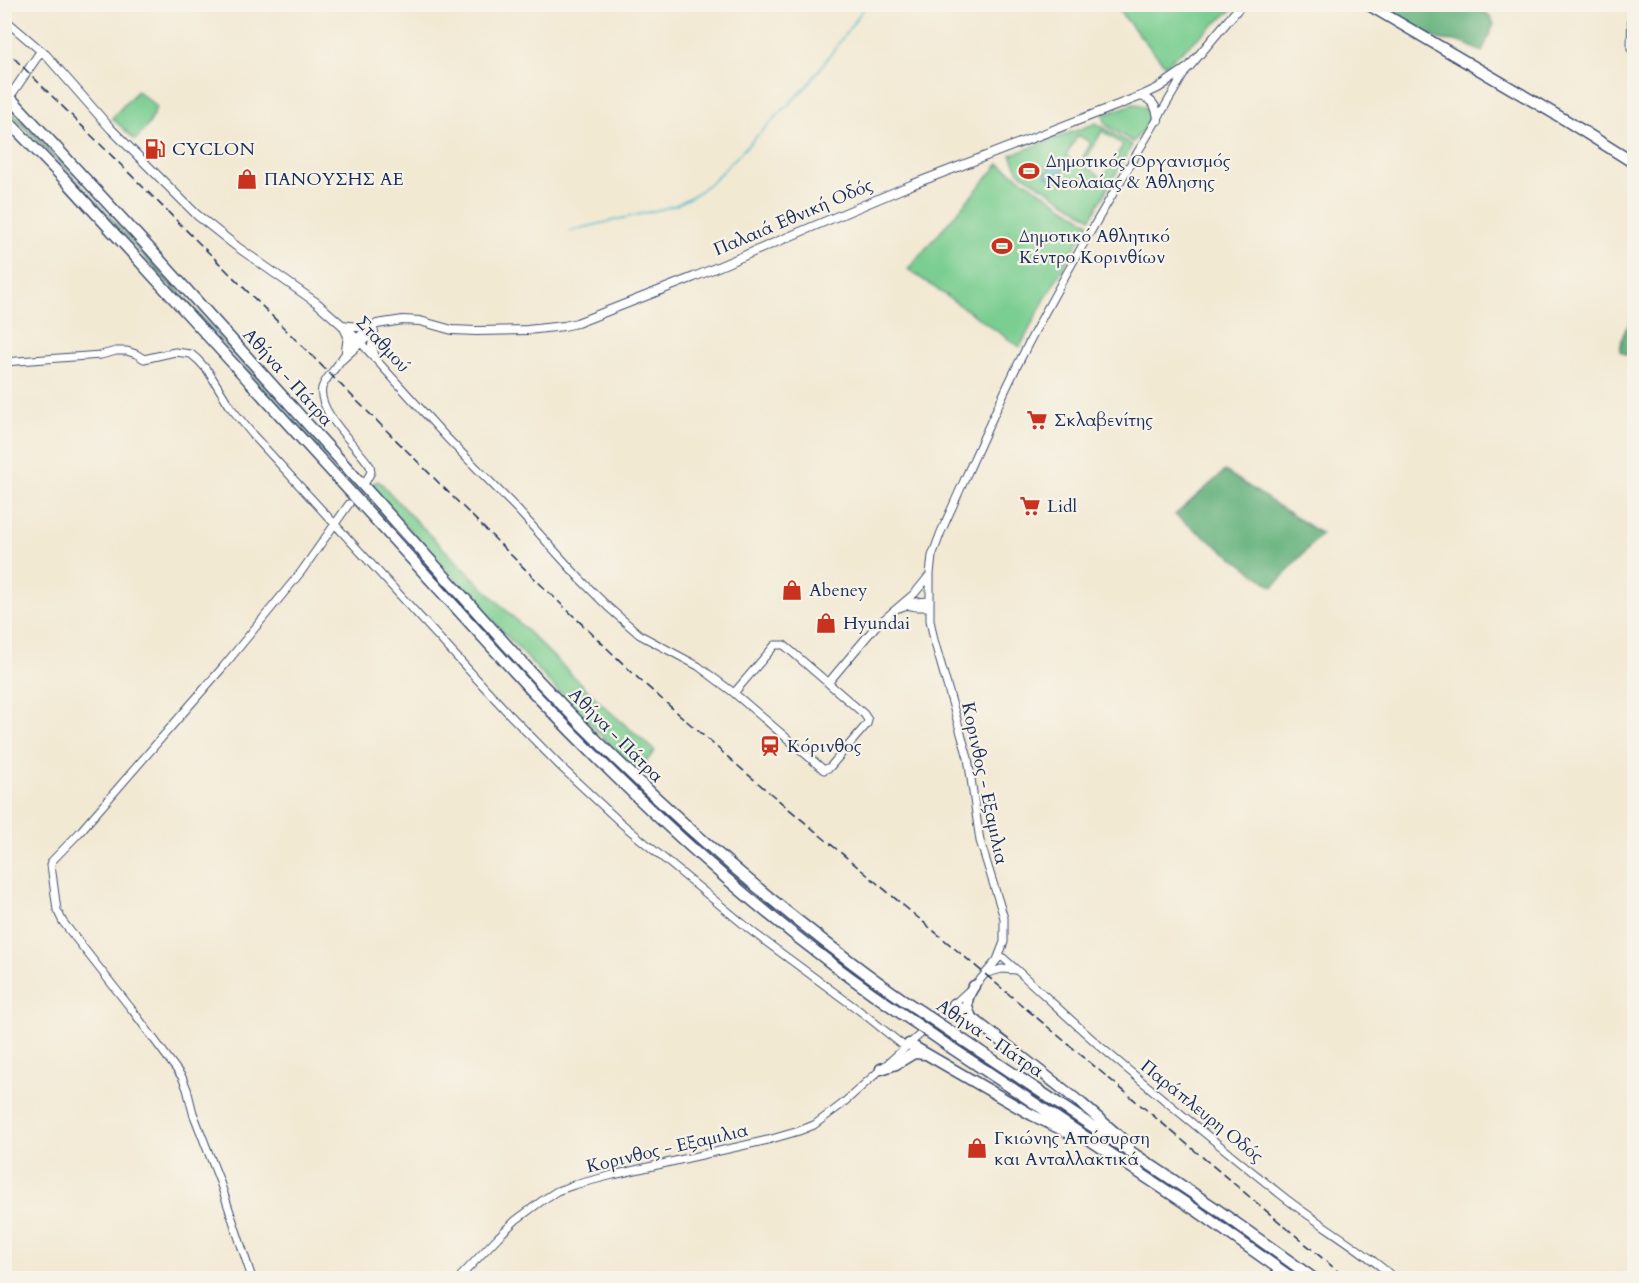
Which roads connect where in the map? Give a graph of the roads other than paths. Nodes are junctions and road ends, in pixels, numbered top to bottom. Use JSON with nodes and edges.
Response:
{"nodes":[{"id":1,"x":1242,"y":4,"type":"edge"},
{"id":2,"x":1367,"y":4,"type":"edge"},
{"id":3,"x":1632,"y":4,"type":"edge"},
{"id":4,"x":4,"y":19,"type":"edge"},
{"id":5,"x":1633,"y":49,"type":"edge"},
{"id":6,"x":43,"y":53,"type":"junction"},
{"id":7,"x":1189,"y":67,"type":"junction"},
{"id":8,"x":9,"y":92,"type":"edge"},
{"id":9,"x":1141,"y":96,"type":"junction"},
{"id":10,"x":4,"y":117,"type":"edge"},
{"id":11,"x":1158,"y":120,"type":"junction"},
{"id":12,"x":1635,"y":163,"type":"edge"},
{"id":13,"x":342,"y":325,"type":"junction"},
{"id":14,"x":376,"y":328,"type":"junction"},
{"id":15,"x":359,"y":341,"type":"junction"},
{"id":16,"x":346,"y":350,"type":"junction"},
{"id":17,"x":375,"y":358,"type":"junction"},
{"id":18,"x":341,"y":360,"type":"junction"},
{"id":19,"x":4,"y":362,"type":"edge"},
{"id":20,"x":366,"y":481,"type":"dead end"},
{"id":21,"x":349,"y":504,"type":"dead end"},
{"id":22,"x":334,"y":524,"type":"junction"},
{"id":23,"x":930,"y":574,"type":"junction"},
{"id":24,"x":929,"y":604,"type":"junction"},
{"id":25,"x":894,"y":610,"type":"junction"},
{"id":26,"x":828,"y":683,"type":"junction"},
{"id":27,"x":734,"y":693,"type":"junction"},
{"id":28,"x":1000,"y":955,"type":"junction"},
{"id":29,"x":1016,"y":970,"type":"junction"},
{"id":30,"x":987,"y":973,"type":"junction"},
{"id":31,"x":974,"y":986,"type":"junction"},
{"id":32,"x":954,"y":1004,"type":"junction"},
{"id":33,"x":973,"y":1020,"type":"junction"},
{"id":34,"x":907,"y":1046,"type":"junction"},
{"id":35,"x":926,"y":1054,"type":"junction"},
{"id":36,"x":881,"y":1069,"type":"junction"},
{"id":37,"x":1110,"y":1154,"type":"junction"},
{"id":38,"x":1162,"y":1173,"type":"junction"},
{"id":39,"x":252,"y":1278,"type":"edge"},
{"id":40,"x":459,"y":1278,"type":"edge"},
{"id":41,"x":1293,"y":1278,"type":"edge"},
{"id":42,"x":1313,"y":1278,"type":"edge"},
{"id":43,"x":1394,"y":1278,"type":"edge"}],
"edges":[{"from":1,"to":7,"type":"main road","name":"Παλαιά Εθνική Οδός"},
{"from":2,"to":12,"type":"highway"},
{"from":3,"to":5,"type":"street"},
{"from":4,"to":6,"type":"main road","name":"Σταθμού"},
{"from":6,"to":8,"type":"main road"},
{"from":6,"to":13,"type":"main road","name":"Σταθμού"},
{"from":7,"to":9,"type":"main road","name":"Παλαιά Εθνική Οδός"},
{"from":7,"to":11,"type":"street","name":"Κορινθος - Εξαμιλια"},
{"from":8,"to":38,"type":"highway","name":"Αθήνα - Πάτρα","bridge":true},
{"from":9,"to":11,"type":"main road"},
{"from":9,"to":14,"type":"main road","name":"Παλαιά Εθνική Οδός"},
{"from":10,"to":37,"type":"highway","name":"Αθήνα - Πάτρα","bridge":true},
{"from":11,"to":23,"type":"street","name":"Κορινθος - Εξαμιλια"},
{"from":13,"to":14,"type":"main road"},
{"from":13,"to":15,"type":"main road","name":"Σταθμού"},
{"from":13,"to":16,"type":"main road"},
{"from":14,"to":15,"type":"main road","name":"Παλαιά Εθνική Οδός"},
{"from":14,"to":17,"type":"main road"},
{"from":15,"to":16,"type":"street"},
{"from":15,"to":17,"type":"street","name":"Σταθμού"},
{"from":15,"to":18,"type":"street"},
{"from":16,"to":18,"type":"street"},
{"from":17,"to":27,"type":"street","name":"Σταθμού"},
{"from":18,"to":20,"type":"street"},
{"from":19,"to":22,"type":"street"},
{"from":21,"to":22,"type":"street"},
{"from":22,"to":34,"type":"street"},
{"from":22,"to":39,"type":"street"},
{"from":23,"to":24,"type":"street","name":"Κορινθος - Εξαμιλια"},
{"from":23,"to":25,"type":"street"},
{"from":24,"to":25,"type":"street"},
{"from":24,"to":28,"type":"street","name":"Κορινθος - Εξαμιλια"},
{"from":25,"to":26,"type":"street"},
{"from":26,"to":27,"type":"street"},
{"from":26,"to":27,"type":"street","name":"Σταθμού"},
{"from":28,"to":29,"type":"street","name":"Παράπλευρη Οδός"},
{"from":28,"to":30,"type":"street","name":"Κορινθος - Εξαμιλια"},
{"from":29,"to":30,"type":"street"},
{"from":29,"to":43,"type":"street","name":"Παράπλευρη Οδός"},
{"from":30,"to":31,"type":"street","name":"Κορινθος - Εξαμιλια"},
{"from":31,"to":32,"type":"street","name":"Κορινθος - Εξαμιλια"},
{"from":31,"to":33,"type":"highway"},
{"from":32,"to":33,"type":"highway"},
{"from":32,"to":34,"type":"street","name":"Κορινθος - Εξαμιλια"},
{"from":33,"to":38,"type":"highway"},
{"from":34,"to":35,"type":"highway"},
{"from":34,"to":36,"type":"street","name":"Κορινθος - Εξαμιλια"},
{"from":35,"to":36,"type":"highway"},
{"from":35,"to":37,"type":"highway"},
{"from":36,"to":40,"type":"street","name":"Κορινθος - Εξαμιλια"},
{"from":37,"to":41,"type":"highway","name":"Αθήνα - Πάτρα"},
{"from":38,"to":42,"type":"highway","name":"Αθήνα - Πάτρα"}]}
